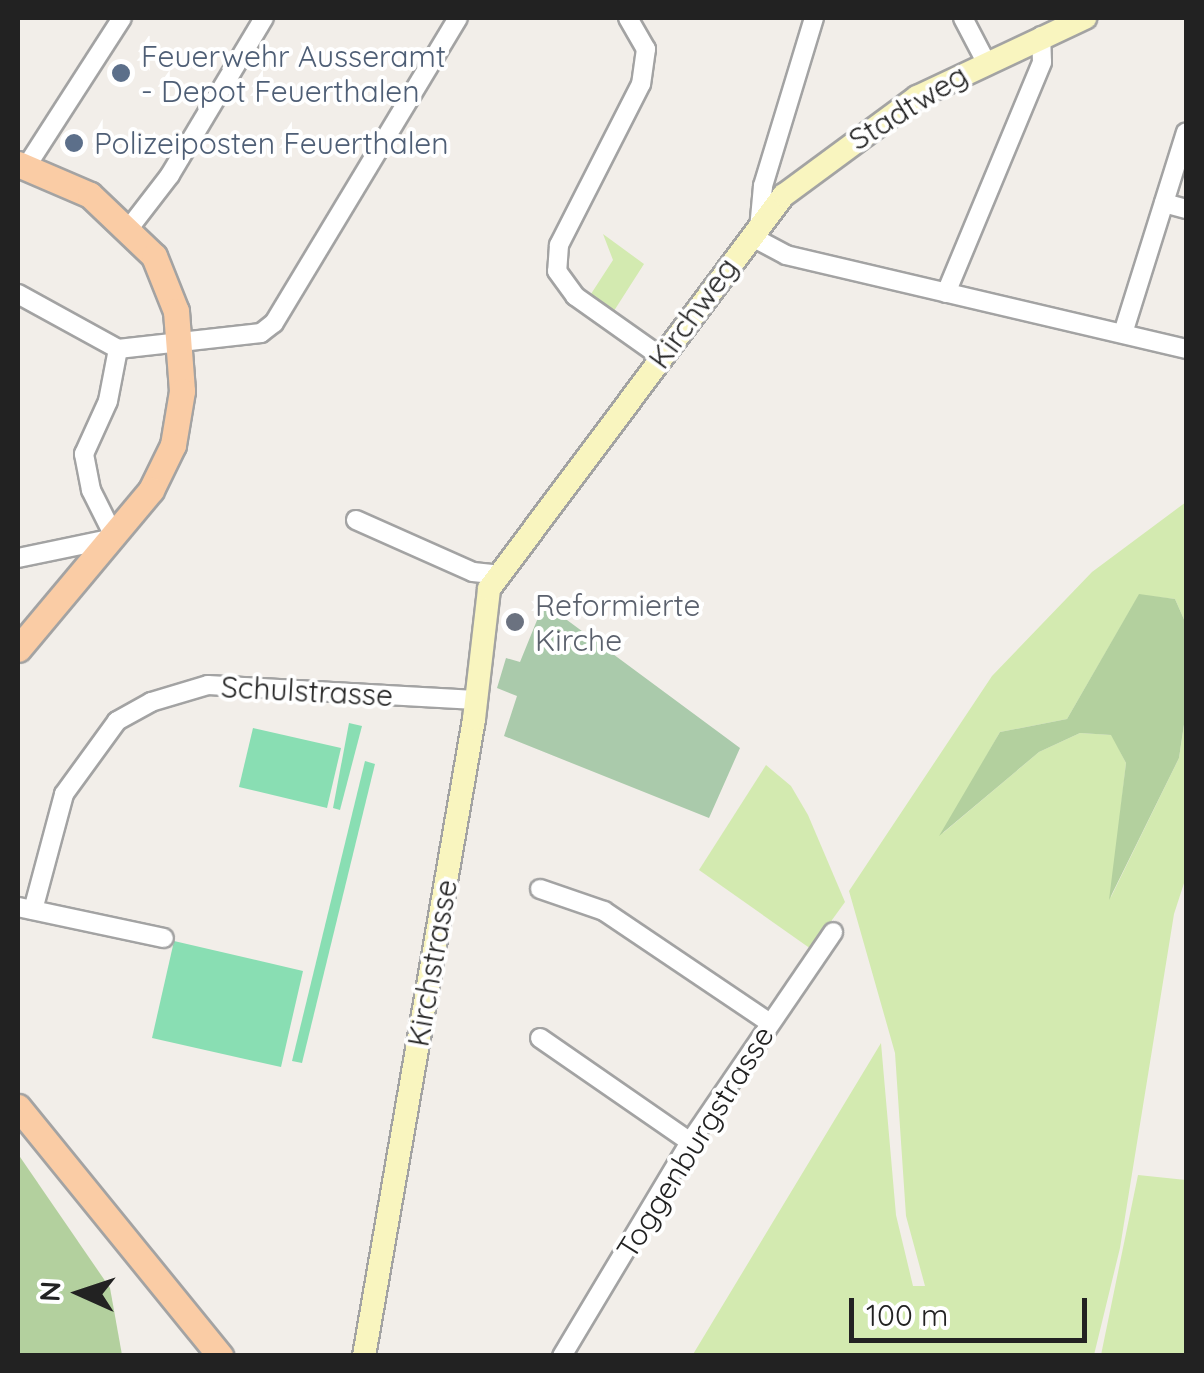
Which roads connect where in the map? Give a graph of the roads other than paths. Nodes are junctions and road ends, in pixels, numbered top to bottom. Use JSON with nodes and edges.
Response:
{"nodes":[{"id":1,"x":122,"y":18,"type":"edge"},
{"id":2,"x":264,"y":18,"type":"edge"},
{"id":3,"x":458,"y":18,"type":"edge"},
{"id":4,"x":628,"y":18,"type":"edge"},
{"id":5,"x":814,"y":18,"type":"edge"},
{"id":6,"x":963,"y":18,"type":"edge"},
{"id":7,"x":1085,"y":18,"type":"edge"},
{"id":8,"x":1041,"y":36,"type":"junction"},
{"id":9,"x":985,"y":60,"type":"junction"},
{"id":10,"x":1186,"y":132,"type":"edge"},
{"id":11,"x":22,"y":165,"type":"edge"},
{"id":12,"x":1164,"y":203,"type":"junction"},
{"id":13,"x":1186,"y":209,"type":"edge"},
{"id":14,"x":130,"y":227,"type":"junction"},
{"id":15,"x":754,"y":230,"type":"junction"},
{"id":16,"x":946,"y":293,"type":"junction"},
{"id":17,"x":18,"y":294,"type":"edge"},
{"id":18,"x":1124,"y":330,"type":"junction"},
{"id":19,"x":180,"y":346,"type":"junction"},
{"id":20,"x":1186,"y":349,"type":"edge"},
{"id":21,"x":118,"y":350,"type":"junction"},
{"id":22,"x":661,"y":357,"type":"junction"},
{"id":23,"x":356,"y":520,"type":"dead end"},
{"id":24,"x":115,"y":538,"type":"junction"},
{"id":25,"x":18,"y":558,"type":"edge"},
{"id":26,"x":502,"y":575,"type":"junction"},
{"id":27,"x":18,"y":649,"type":"edge"},
{"id":28,"x":476,"y":700,"type":"junction"},
{"id":29,"x":540,"y":889,"type":"dead end"},
{"id":30,"x":25,"y":909,"type":"edge"},
{"id":31,"x":833,"y":932,"type":"dead end"},
{"id":32,"x":164,"y":938,"type":"dead end"},
{"id":33,"x":770,"y":1023,"type":"junction"},
{"id":34,"x":540,"y":1038,"type":"dead end"},
{"id":35,"x":18,"y":1106,"type":"edge"},
{"id":36,"x":690,"y":1142,"type":"junction"},
{"id":37,"x":220,"y":1356,"type":"edge"},
{"id":38,"x":364,"y":1356,"type":"edge"},
{"id":39,"x":562,"y":1356,"type":"edge"}],
"edges":[{"from":1,"to":11,"type":"street"},
{"from":2,"to":14,"type":"street"},
{"from":3,"to":19,"type":"street"},
{"from":4,"to":22,"type":"street"},
{"from":5,"to":15,"type":"street","name":"Kirchweg"},
{"from":6,"to":9,"type":"street"},
{"from":7,"to":8,"type":"street","name":"Stadtweg"},
{"from":8,"to":9,"type":"street","name":"Stadtweg"},
{"from":8,"to":16,"type":"street"},
{"from":9,"to":15,"type":"street","name":"Stadtweg"},
{"from":10,"to":12,"type":"street"},
{"from":11,"to":14,"type":"main road"},
{"from":12,"to":13,"type":"street"},
{"from":12,"to":18,"type":"street"},
{"from":14,"to":19,"type":"main road"},
{"from":15,"to":16,"type":"street"},
{"from":15,"to":22,"type":"street","name":"Kirchweg"},
{"from":16,"to":18,"type":"street"},
{"from":17,"to":21,"type":"street"},
{"from":18,"to":20,"type":"street"},
{"from":19,"to":21,"type":"street"},
{"from":19,"to":24,"type":"main road"},
{"from":21,"to":24,"type":"street"},
{"from":22,"to":26,"type":"street","name":"Kirchweg"},
{"from":23,"to":26,"type":"street"},
{"from":24,"to":25,"type":"street"},
{"from":24,"to":27,"type":"main road"},
{"from":26,"to":28,"type":"street","name":"Kirchstrasse"},
{"from":28,"to":30,"type":"street","name":"Schulstrasse"},
{"from":28,"to":38,"type":"street","name":"Kirchstrasse"},
{"from":29,"to":33,"type":"street"},
{"from":30,"to":32,"type":"street"},
{"from":31,"to":33,"type":"street","name":"Toggenburgstrasse"},
{"from":33,"to":36,"type":"street","name":"Toggenburgstrasse"},
{"from":34,"to":36,"type":"street"},
{"from":35,"to":37,"type":"main road"},
{"from":36,"to":39,"type":"street","name":"Toggenburgstrasse"}]}
